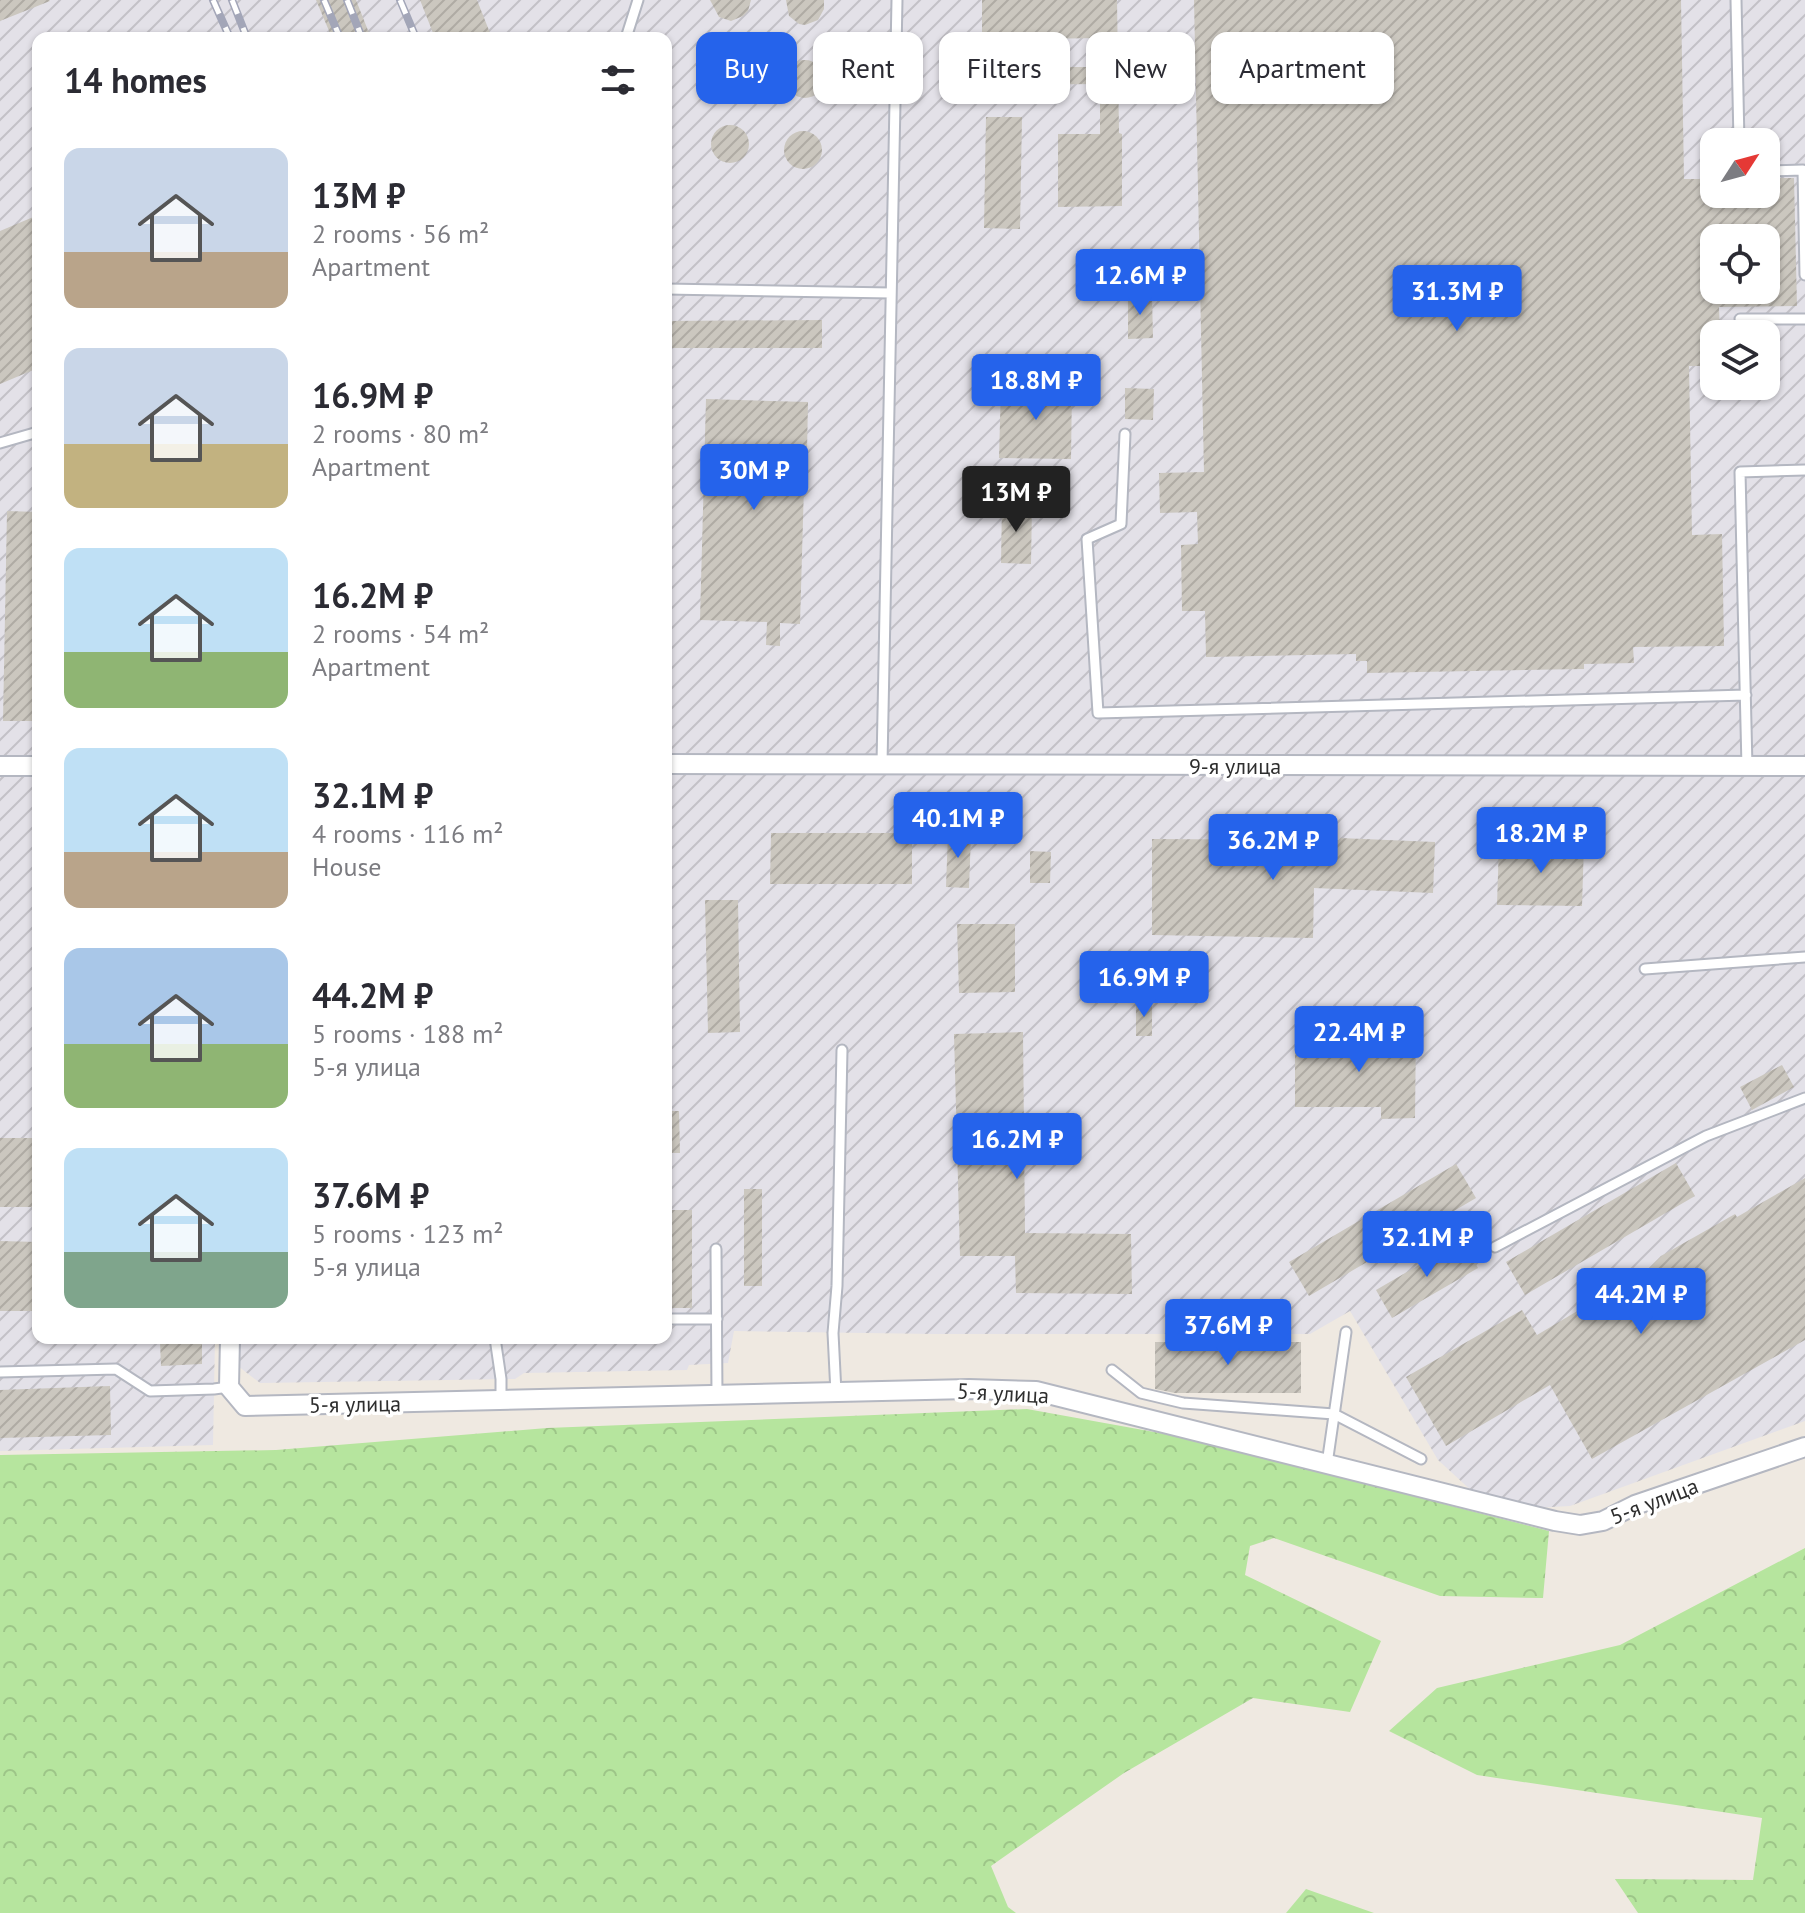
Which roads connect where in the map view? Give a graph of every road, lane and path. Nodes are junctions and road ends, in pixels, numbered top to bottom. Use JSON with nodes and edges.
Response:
{"nodes":[{"id":1,"x":638,"y":0,"type":"edge"},
{"id":2,"x":897,"y":0,"type":"edge"},
{"id":3,"x":1736,"y":0,"type":"edge"},
{"id":4,"x":628,"y":32,"type":"edge"},
{"id":5,"x":1739,"y":128,"type":"edge"},
{"id":6,"x":1780,"y":171,"type":"edge"},
{"id":7,"x":1805,"y":275,"type":"edge"},
{"id":8,"x":672,"y":289,"type":"edge"},
{"id":9,"x":891,"y":293,"type":"junction"},
{"id":10,"x":1740,"y":319,"type":"dead end"},
{"id":11,"x":1805,"y":319,"type":"edge"},
{"id":12,"x":32,"y":434,"type":"edge"},
{"id":13,"x":1125,"y":434,"type":"dead end"},
{"id":14,"x":0,"y":443,"type":"edge"},
{"id":15,"x":1805,"y":470,"type":"edge"},
{"id":16,"x":1746,"y":695,"type":"junction"},
{"id":17,"x":672,"y":764,"type":"edge"},
{"id":18,"x":0,"y":766,"type":"edge"},
{"id":19,"x":32,"y":766,"type":"edge"},
{"id":20,"x":882,"y":766,"type":"junction"},
{"id":21,"x":1805,"y":766,"type":"edge"},
{"id":22,"x":1747,"y":767,"type":"junction"},
{"id":23,"x":1805,"y":957,"type":"edge"},
{"id":24,"x":1645,"y":969,"type":"dead end"},
{"id":25,"x":842,"y":1050,"type":"dead end"},
{"id":26,"x":1805,"y":1098,"type":"edge"},
{"id":27,"x":1495,"y":1247,"type":"dead end"},
{"id":28,"x":716,"y":1249,"type":"dead end"},
{"id":29,"x":672,"y":1319,"type":"edge"},
{"id":30,"x":717,"y":1319,"type":"junction"},
{"id":31,"x":1346,"y":1332,"type":"dead end"},
{"id":32,"x":230,"y":1344,"type":"edge"},
{"id":33,"x":496,"y":1344,"type":"edge"},
{"id":34,"x":1112,"y":1370,"type":"dead end"},
{"id":35,"x":0,"y":1372,"type":"edge"},
{"id":36,"x":229,"y":1387,"type":"junction"},
{"id":37,"x":836,"y":1393,"type":"junction"},
{"id":38,"x":717,"y":1396,"type":"junction"},
{"id":39,"x":501,"y":1400,"type":"junction"},
{"id":40,"x":1334,"y":1414,"type":"junction"},
{"id":41,"x":1805,"y":1447,"type":"edge"},
{"id":42,"x":1421,"y":1459,"type":"dead end"},
{"id":43,"x":1327,"y":1464,"type":"junction"}],
"edges":[{"from":1,"to":4,"type":"lane"},
{"from":2,"to":9,"type":"lane"},
{"from":3,"to":5,"type":"lane"},
{"from":6,"to":7,"type":"lane"},
{"from":8,"to":9,"type":"lane"},
{"from":9,"to":20,"type":"lane"},
{"from":10,"to":11,"type":"lane"},
{"from":12,"to":14,"type":"lane"},
{"from":13,"to":16,"type":"lane"},
{"from":15,"to":16,"type":"lane"},
{"from":16,"to":22,"type":"lane"},
{"from":17,"to":20,"type":"street","name":"9-я улица"},
{"from":18,"to":19,"type":"street"},
{"from":20,"to":22,"type":"street","name":"9-я улица"},
{"from":21,"to":22,"type":"street","name":"9-я улица"},
{"from":23,"to":24,"type":"lane"},
{"from":25,"to":37,"type":"lane"},
{"from":26,"to":27,"type":"lane"},
{"from":28,"to":30,"type":"lane"},
{"from":29,"to":30,"type":"lane"},
{"from":30,"to":38,"type":"lane"},
{"from":31,"to":40,"type":"lane"},
{"from":32,"to":36,"type":"street"},
{"from":33,"to":39,"type":"lane"},
{"from":34,"to":40,"type":"lane"},
{"from":35,"to":36,"type":"lane"},
{"from":36,"to":39,"type":"street","name":"5-я улица"},
{"from":37,"to":38,"type":"street","name":"5-я улица"},
{"from":37,"to":43,"type":"street","name":"5-я улица"},
{"from":38,"to":39,"type":"street","name":"5-я улица"},
{"from":40,"to":42,"type":"lane"},
{"from":40,"to":43,"type":"lane"},
{"from":41,"to":43,"type":"street","name":"5-я улица"}]}
